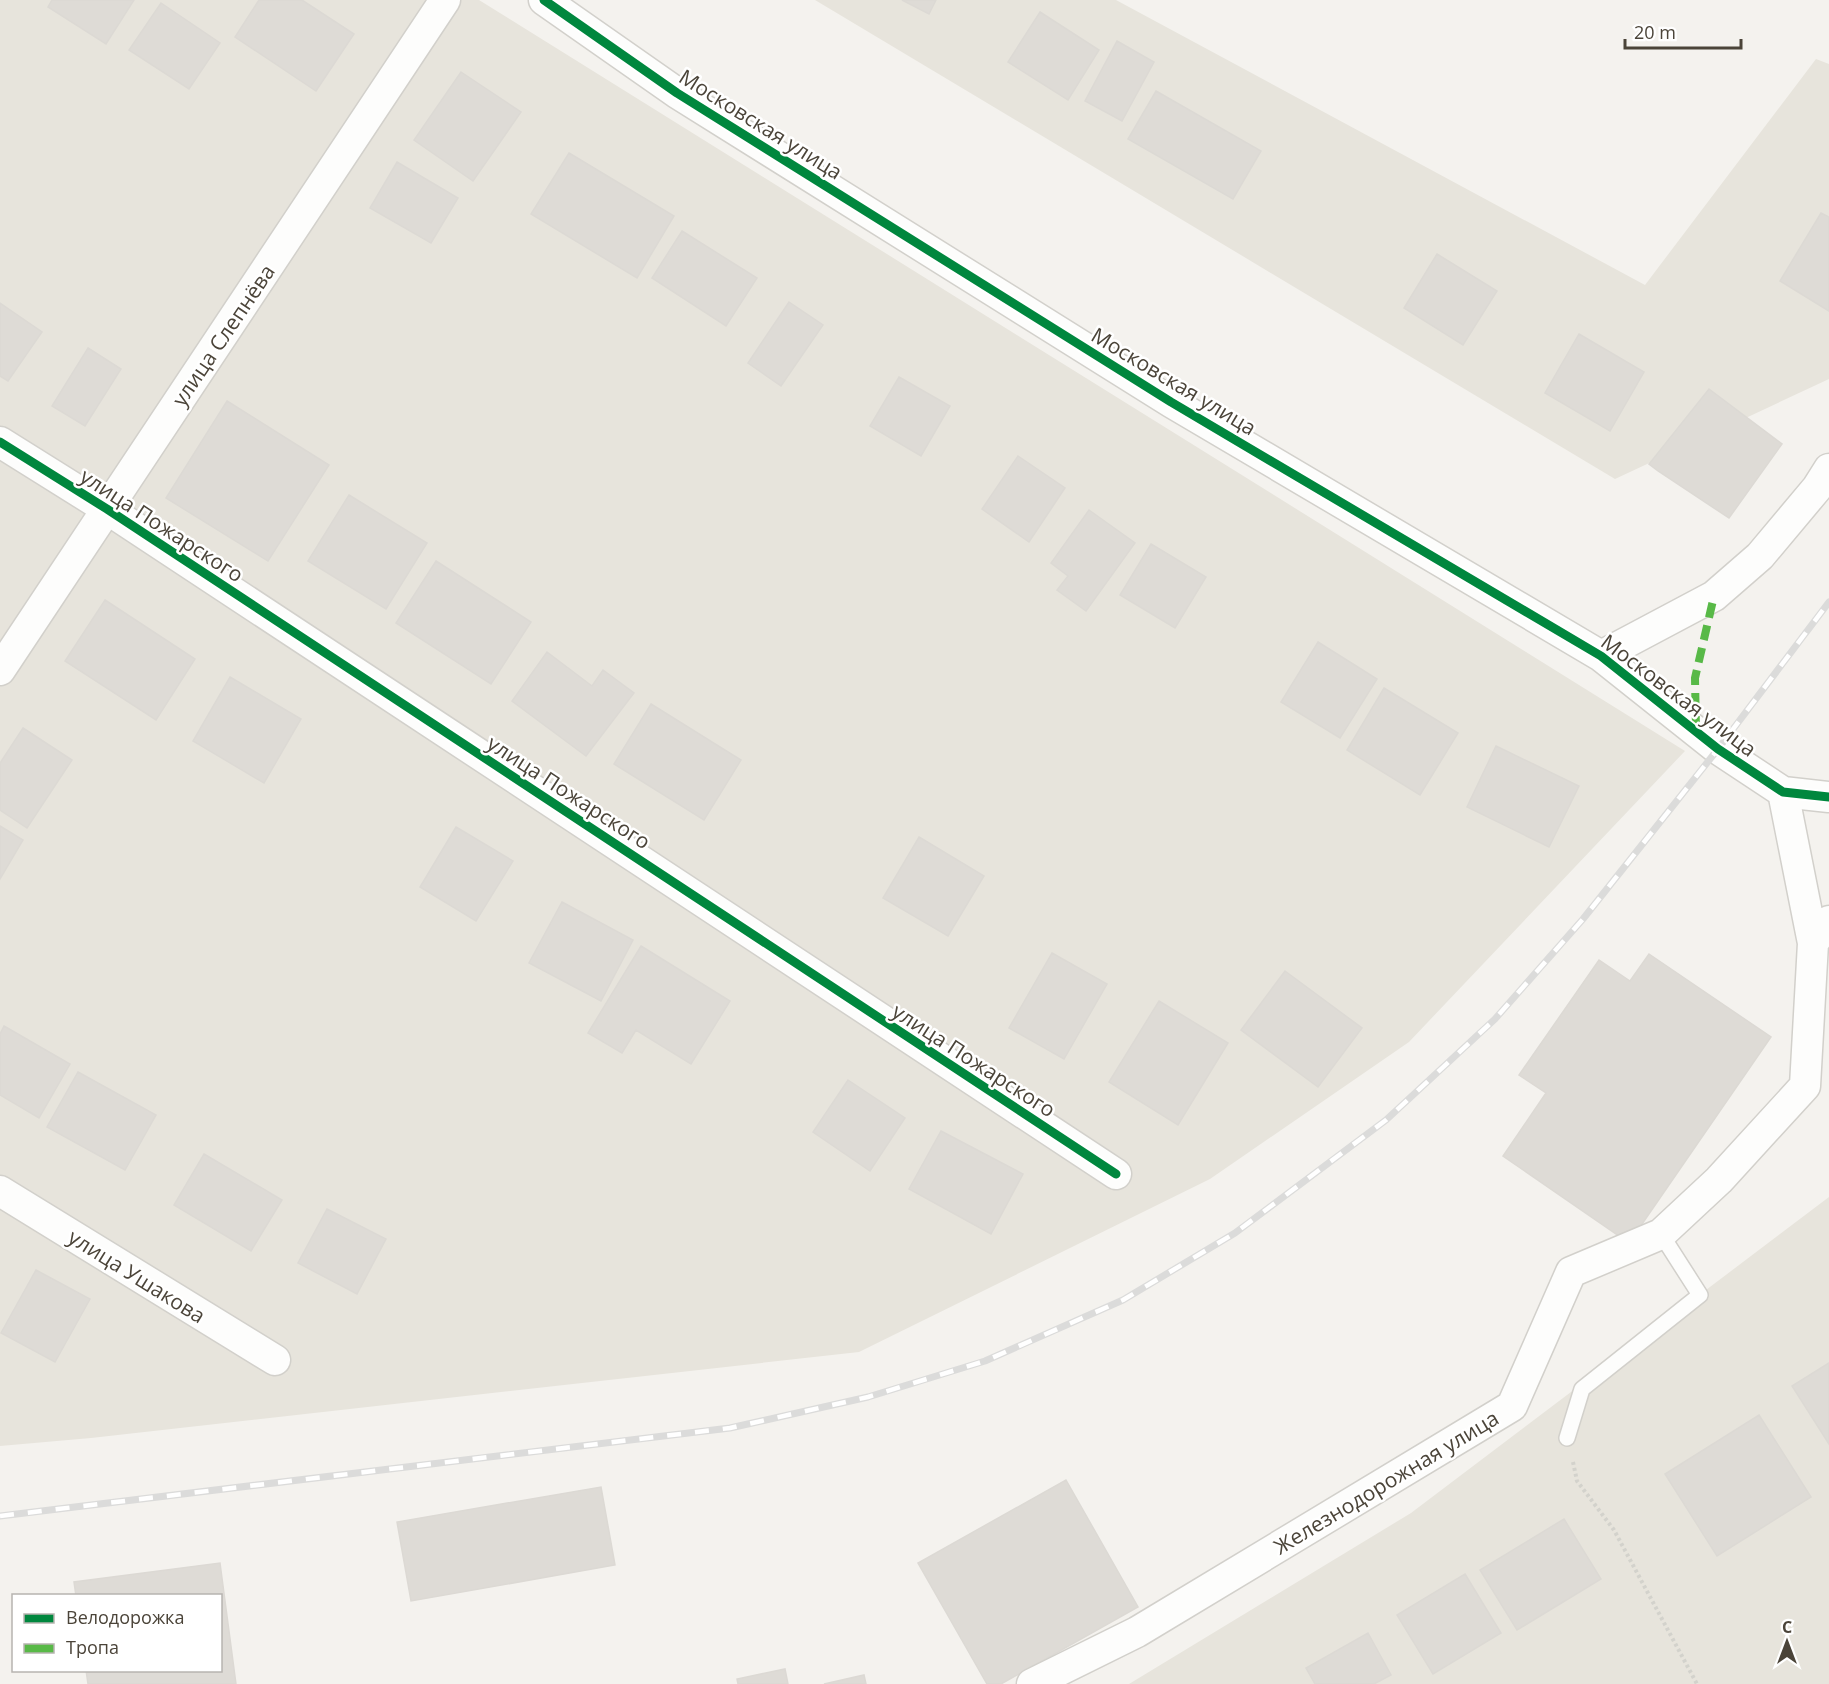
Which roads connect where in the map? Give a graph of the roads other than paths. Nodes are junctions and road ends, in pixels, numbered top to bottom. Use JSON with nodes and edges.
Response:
{"nodes":[{"id":1,"x":445,"y":0,"type":"edge"},
{"id":2,"x":544,"y":0,"type":"edge"},
{"id":3,"x":0,"y":442,"type":"edge"},
{"id":4,"x":1829,"y":470,"type":"edge"},
{"id":5,"x":107,"y":509,"type":"junction"},
{"id":6,"x":1601,"y":656,"type":"junction"},
{"id":7,"x":0,"y":670,"type":"edge"},
{"id":8,"x":1783,"y":792,"type":"junction"},
{"id":9,"x":1829,"y":797,"type":"edge"},
{"id":10,"x":1821,"y":932,"type":"edge"},
{"id":11,"x":1116,"y":1174,"type":"dead end"},
{"id":12,"x":0,"y":1191,"type":"edge"},
{"id":13,"x":1661,"y":1234,"type":"junction"},
{"id":14,"x":275,"y":1360,"type":"dead end"},
{"id":15,"x":1567,"y":1438,"type":"road end"},
{"id":16,"x":1032,"y":1684,"type":"edge"}],
"edges":[{"from":1,"to":5,"type":"street","name":"улица Слепнёва"},
{"from":2,"to":6,"type":"street","name":"Московская улица"},
{"from":3,"to":5,"type":"street","name":"улица Пожарского"},
{"from":4,"to":6,"type":"street"},
{"from":5,"to":7,"type":"street","name":"улица Слепнёва"},
{"from":5,"to":11,"type":"street","name":"улица Пожарского"},
{"from":6,"to":8,"type":"street","name":"Московская улица"},
{"from":8,"to":9,"type":"street"},
{"from":8,"to":10,"type":"street","name":"Железнодорожная улица"},
{"from":10,"to":13,"type":"street","name":"Железнодорожная улица"},
{"from":12,"to":14,"type":"street","name":"улица Ушакова"},
{"from":13,"to":15,"type":"lane"},
{"from":13,"to":16,"type":"street","name":"Железнодорожная улица"}]}
